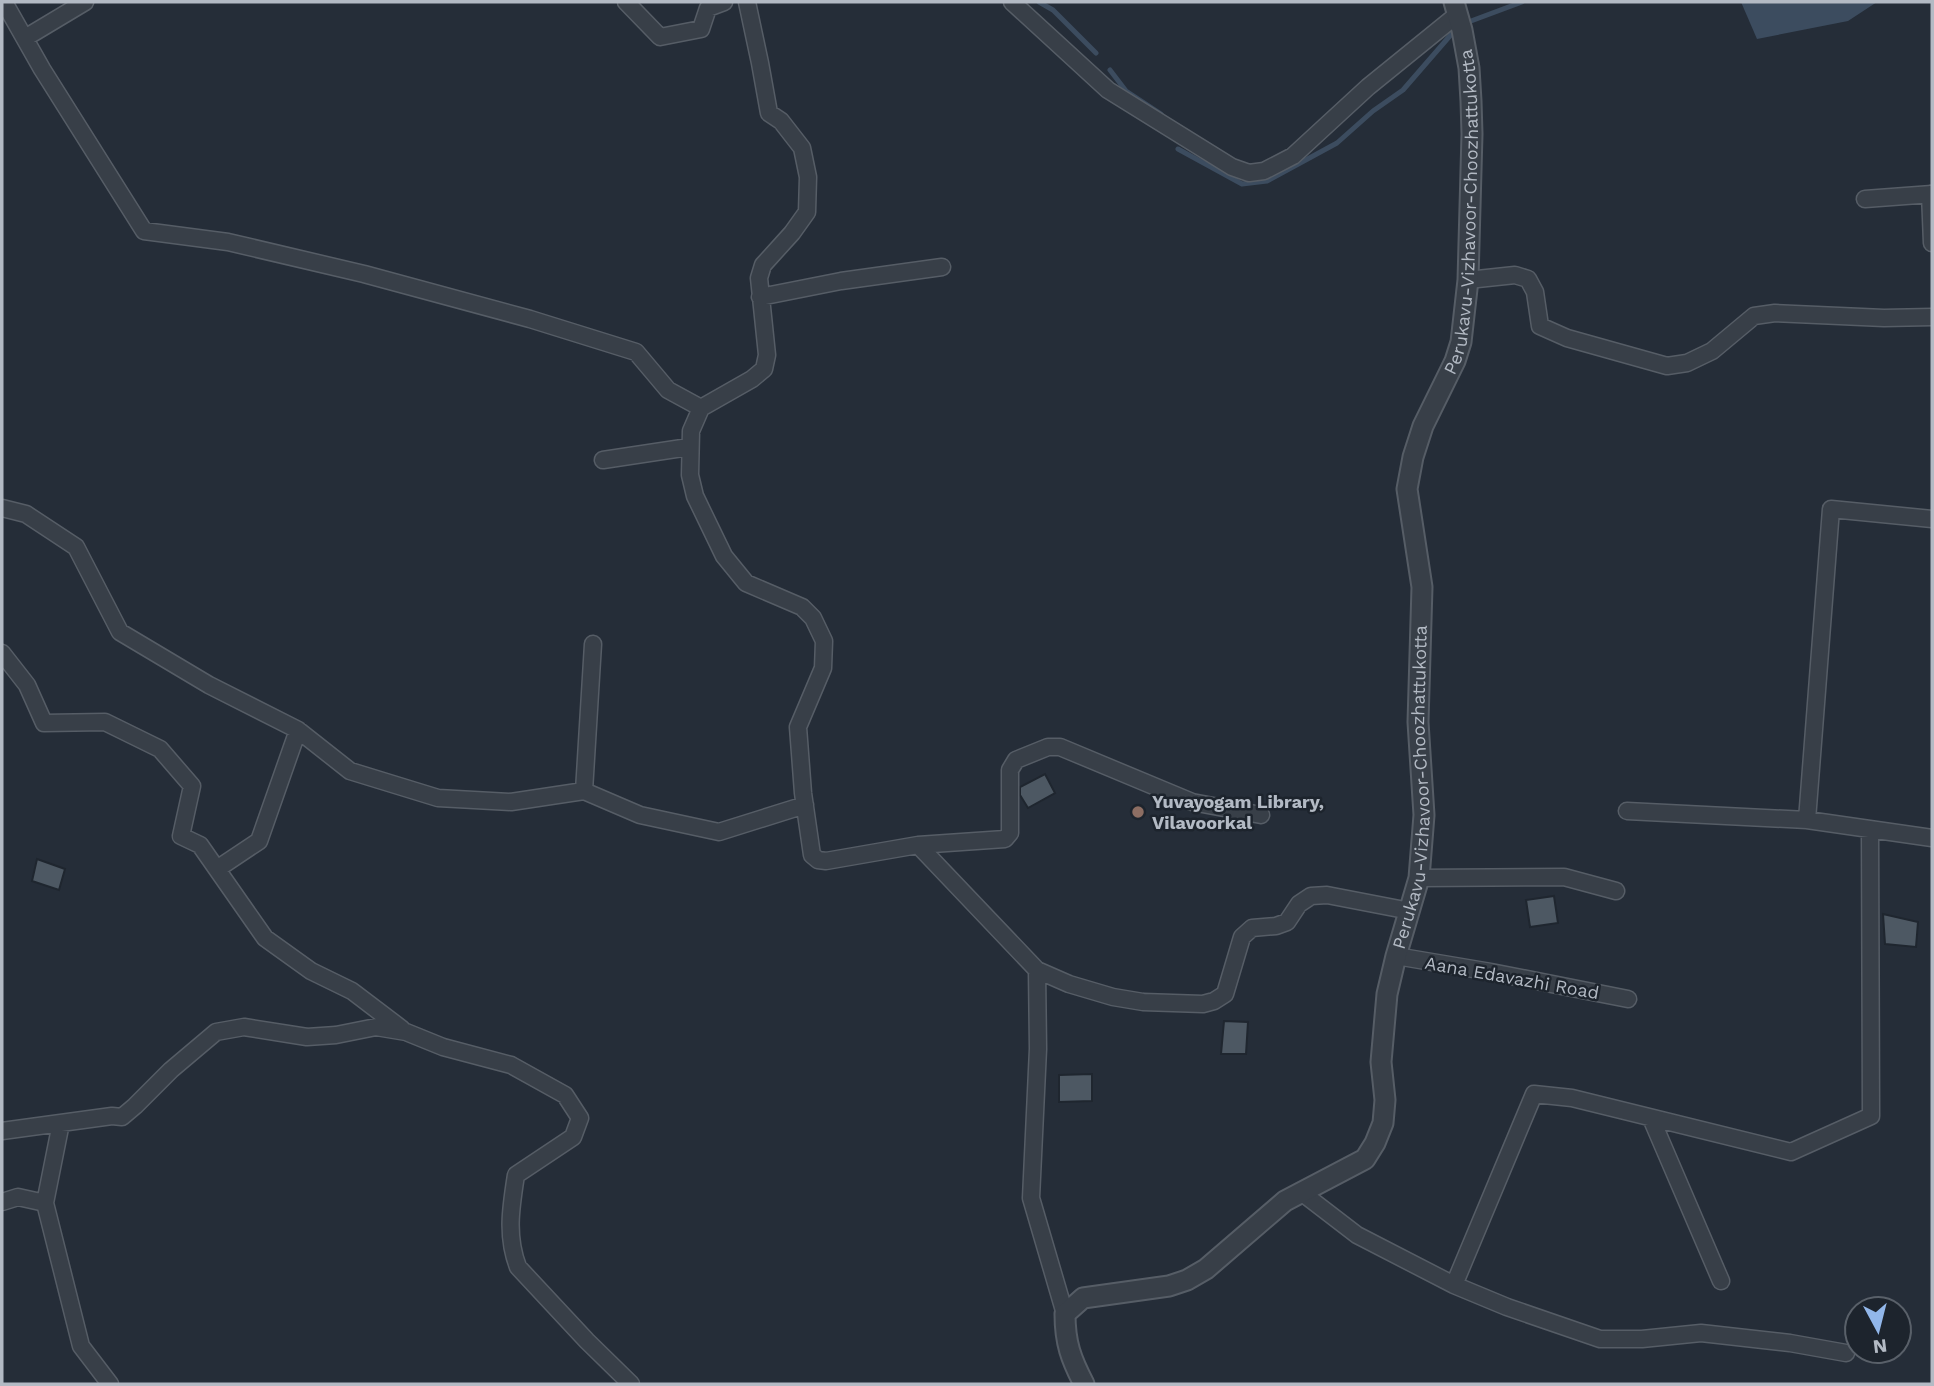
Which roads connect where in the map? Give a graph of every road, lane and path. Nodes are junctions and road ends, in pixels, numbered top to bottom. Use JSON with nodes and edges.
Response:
{"nodes":[{"id":1,"x":4,"y":2,"type":"edge"},
{"id":2,"x":85,"y":2,"type":"edge"},
{"id":3,"x":626,"y":2,"type":"edge"},
{"id":4,"x":724,"y":2,"type":"edge"},
{"id":5,"x":747,"y":2,"type":"edge"},
{"id":6,"x":1012,"y":2,"type":"edge"},
{"id":7,"x":1456,"y":8,"type":"edge"},
{"id":8,"x":24,"y":38,"type":"junction"},
{"id":9,"x":1931,"y":194,"type":"edge"},
{"id":10,"x":1865,"y":199,"type":"dead end"},
{"id":11,"x":1932,"y":243,"type":"edge"},
{"id":12,"x":942,"y":267,"type":"dead end"},
{"id":13,"x":1468,"y":281,"type":"junction"},
{"id":14,"x":760,"y":297,"type":"junction"},
{"id":15,"x":1932,"y":317,"type":"edge"},
{"id":16,"x":701,"y":408,"type":"junction"},
{"id":17,"x":689,"y":447,"type":"junction"},
{"id":18,"x":603,"y":460,"type":"dead end"},
{"id":19,"x":2,"y":508,"type":"edge"},
{"id":20,"x":1932,"y":519,"type":"edge"},
{"id":21,"x":593,"y":645,"type":"dead end"},
{"id":22,"x":2,"y":653,"type":"edge"},
{"id":23,"x":298,"y":730,"type":"junction"},
{"id":24,"x":584,"y":791,"type":"junction"},
{"id":25,"x":805,"y":805,"type":"junction"},
{"id":26,"x":1627,"y":811,"type":"dead end"},
{"id":27,"x":1261,"y":815,"type":"dead end"},
{"id":28,"x":1807,"y":820,"type":"junction"},
{"id":29,"x":1870,"y":829,"type":"junction"},
{"id":30,"x":1932,"y":838,"type":"edge"},
{"id":31,"x":918,"y":845,"type":"junction"},
{"id":32,"x":218,"y":869,"type":"junction"},
{"id":33,"x":1419,"y":878,"type":"junction"},
{"id":34,"x":1616,"y":891,"type":"dead end"},
{"id":35,"x":1410,"y":911,"type":"junction"},
{"id":36,"x":1396,"y":956,"type":"junction"},
{"id":37,"x":1037,"y":970,"type":"junction"},
{"id":38,"x":1628,"y":999,"type":"dead end"},
{"id":39,"x":407,"y":1032,"type":"junction"},
{"id":40,"x":1651,"y":1118,"type":"junction"},
{"id":41,"x":61,"y":1123,"type":"junction"},
{"id":42,"x":2,"y":1131,"type":"edge"},
{"id":43,"x":1301,"y":1192,"type":"junction"},
{"id":44,"x":2,"y":1202,"type":"edge"},
{"id":45,"x":45,"y":1203,"type":"junction"},
{"id":46,"x":1721,"y":1281,"type":"dead end"},
{"id":47,"x":1454,"y":1285,"type":"junction"},
{"id":48,"x":1065,"y":1314,"type":"junction"},
{"id":49,"x":1843,"y":1352,"type":"edge"},
{"id":50,"x":110,"y":1384,"type":"edge"},
{"id":51,"x":631,"y":1384,"type":"edge"},
{"id":52,"x":1084,"y":1384,"type":"edge"}],
"edges":[{"from":1,"to":8,"type":"street"},
{"from":2,"to":8,"type":"street"},
{"from":3,"to":4,"type":"street"},
{"from":5,"to":14,"type":"street"},
{"from":6,"to":7,"type":"street"},
{"from":7,"to":13,"type":"street","name":"Perukavu-Vizhavoor-Choozhattukotta"},
{"from":8,"to":16,"type":"street"},
{"from":9,"to":10,"type":"street"},
{"from":9,"to":11,"type":"street"},
{"from":12,"to":14,"type":"street"},
{"from":13,"to":15,"type":"street"},
{"from":13,"to":33,"type":"street","name":"Perukavu-Vizhavoor-Choozhattukotta"},
{"from":14,"to":16,"type":"street"},
{"from":16,"to":17,"type":"street"},
{"from":17,"to":18,"type":"street"},
{"from":17,"to":25,"type":"street"},
{"from":19,"to":23,"type":"street"},
{"from":20,"to":28,"type":"street"},
{"from":21,"to":24,"type":"street"},
{"from":22,"to":32,"type":"street"},
{"from":23,"to":24,"type":"street"},
{"from":23,"to":32,"type":"street"},
{"from":24,"to":25,"type":"street"},
{"from":25,"to":31,"type":"street"},
{"from":26,"to":28,"type":"street"},
{"from":27,"to":31,"type":"street"},
{"from":28,"to":29,"type":"street"},
{"from":29,"to":30,"type":"street"},
{"from":29,"to":40,"type":"street"},
{"from":31,"to":37,"type":"street"},
{"from":32,"to":39,"type":"street"},
{"from":33,"to":34,"type":"street"},
{"from":33,"to":35,"type":"street","name":"Perukavu-Vizhavoor-Choozhattukotta"},
{"from":35,"to":36,"type":"street","name":"Perukavu-Vizhavoor-Choozhattukotta"},
{"from":35,"to":37,"type":"street"},
{"from":36,"to":38,"type":"street","name":"Aana Edavazhi Road"},
{"from":36,"to":43,"type":"street","name":"Perukavu-Vizhavoor-Choozhattukotta"},
{"from":37,"to":48,"type":"street"},
{"from":39,"to":41,"type":"street"},
{"from":39,"to":51,"type":"street"},
{"from":40,"to":46,"type":"street"},
{"from":40,"to":47,"type":"street"},
{"from":41,"to":42,"type":"street"},
{"from":41,"to":45,"type":"street"},
{"from":43,"to":47,"type":"street"},
{"from":43,"to":48,"type":"street","name":"Perukavu-Vizhavoor-Choozhattukotta"},
{"from":44,"to":45,"type":"street"},
{"from":45,"to":50,"type":"street"},
{"from":47,"to":49,"type":"street"},
{"from":48,"to":52,"type":"street"}]}
